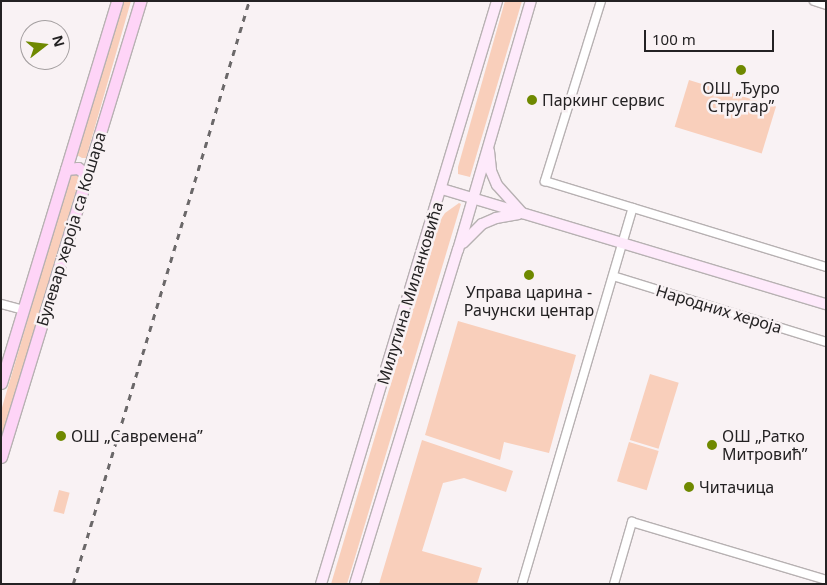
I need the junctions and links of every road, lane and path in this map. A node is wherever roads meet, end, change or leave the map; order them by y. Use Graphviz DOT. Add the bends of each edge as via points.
graph roads {
  1 [pos="117,1"];
  2 [pos="140,1"];
  3 [pos="497,1"];
  4 [pos="531,1"];
  5 [pos="600,1"];
  6 [pos="814,1"];
  7 [pos="826,5"];
  8 [pos="489,143"];
  9 [pos="70,155"];
  10 [pos="91,161"];
  11 [pos="66,169"];
  12 [pos="87,175"];
  13 [pos="442,189"];
  14 [pos="473,199"];
  15 [pos="633,208"];
  16 [pos="522,213"];
  17 [pos="623,243"];
  18 [pos="458,250"];
  19 [pos="826,267"];
  20 [pos="613,276"];
  21 [pos="1,304"];
  22 [pos="826,304"];
  23 [pos="23,310"];
  24 [pos="826,341"];
  25 [pos="1,382"];
  26 [pos="1,457"];
  27 [pos="826,580"];
  28 [pos="321,584"];
  29 [pos="355,584"];
  30 [pos="522,584"];
  31 [pos="614,584"];
  1 -- 9 [label="main road, Булевар хероја са Кошара"];
  2 -- 10 [label="main road, Булевар хероја са Кошара"];
  3 -- 13 [label="street, Милутина Миланковића"];
  4 -- 8 [label="street, Милутина Миланковића"];
  5 -- 15 [label="street" via="546,181"];
  6 -- 7 [label="street"];
  8 -- 14 [label="street, Милутина Миланковића"];
  8 -- 16 [label="street" via="491,171 497,185"];
  9 -- 10 [label="main road" via="80,161"];
  9 -- 11 [label="main road, Булевар хероја са Кошара"];
  10 -- 12 [label="main road, Булевар хероја са Кошара"];
  11 -- 12 [label="main road" via="78,168"];
  11 -- 23 [label="main road, Булевар хероја са Кошара"];
  12 -- 26 [label="main road, Булевар хероја са Кошара"];
  13 -- 14 [label="street"];
  13 -- 28 [label="street, Милутина Миланковића"];
  14 -- 16 [label="street"];
  14 -- 18 [label="street, Милутина Миланковића"];
  15 -- 17 [label="street"];
  15 -- 19 [label="street"];
  16 -- 17 [label="street"];
  16 -- 18 [label="street" via="482,224"];
  17 -- 20 [label="street"];
  17 -- 22 [label="street"];
  18 -- 29 [label="street, Милутина Миланковића"];
  20 -- 24 [label="street, Народних хероја"];
  20 -- 30 [label="street"];
  21 -- 23 [label="street"];
  23 -- 25 [label="main road, Булевар хероја са Кошара"];
  27 -- 31 [label="street" via="632,522"];
}
